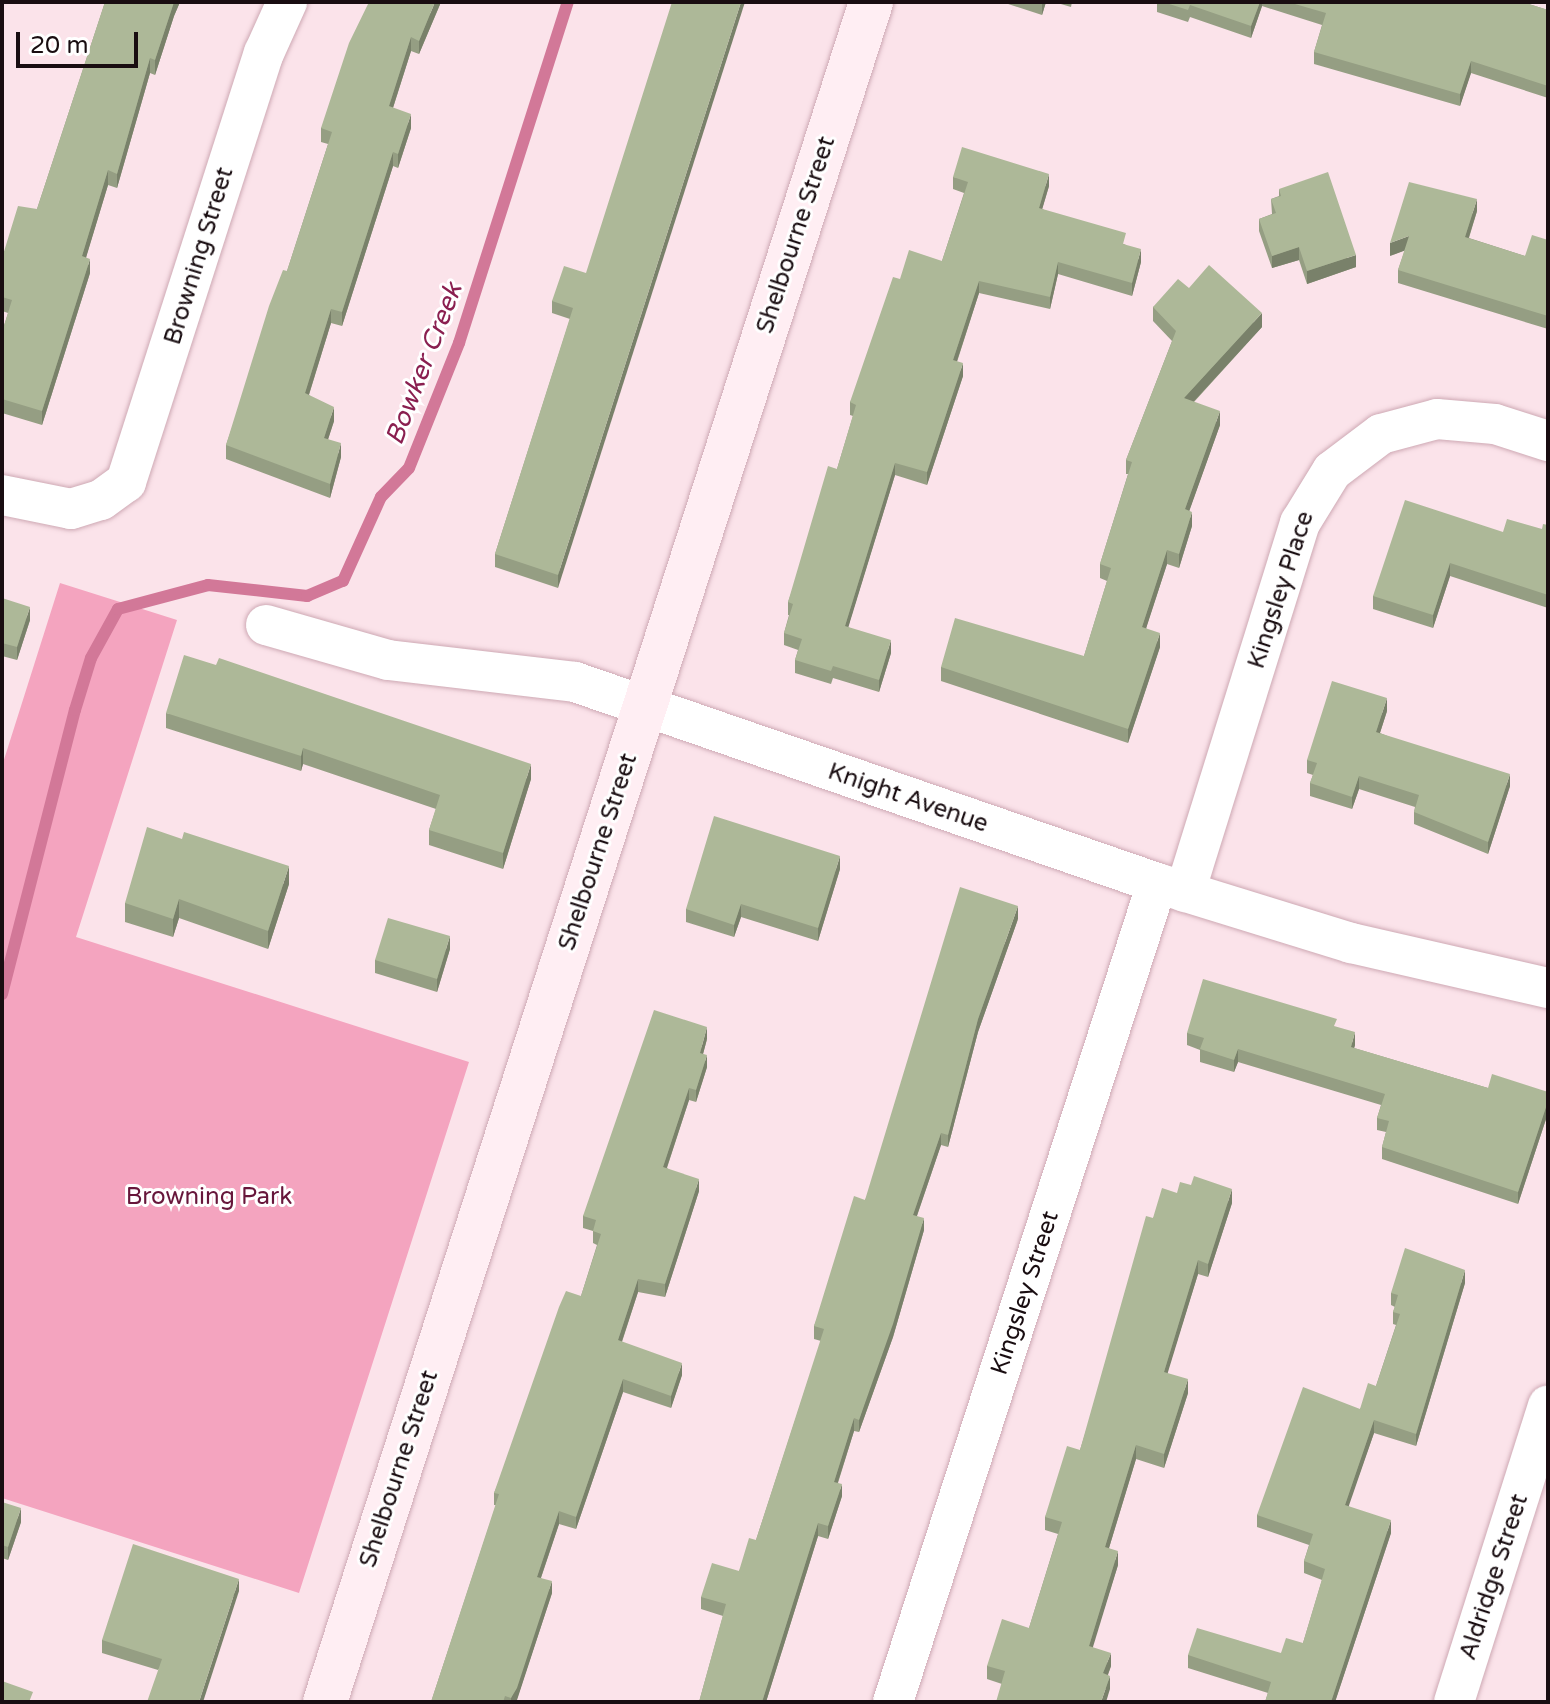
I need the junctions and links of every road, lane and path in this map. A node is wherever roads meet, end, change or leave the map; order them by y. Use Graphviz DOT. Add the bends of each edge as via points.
graph roads {
  1 [pos="287,2"];
  2 [pos="871,2"];
  3 [pos="1548,441"];
  4 [pos="2,495"];
  5 [pos="266,625"];
  6 [pos="644,708"];
  7 [pos="1171,888"];
  8 [pos="1548,988"];
  9 [pos="1548,1406"];
  10 [pos="325,1702"];
  11 [pos="893,1702"];
  12 [pos="1454,1702"];
  1 -- 4 [label="street, Browning Street" via="264,53 126,482 101,500 71,509"];
  2 -- 6 [label="main road, Shelbourne Street"];
  3 -- 7 [label="street, Kingsley Place" via="1495,424 1437,419 1381,434 1332,471 1300,523"];
  5 -- 6 [label="street, Knight Avenue" via="388,660 575,682"];
  6 -- 7 [label="street, Knight Avenue"];
  6 -- 10 [label="main road, Shelbourne Street"];
  7 -- 8 [label="street, Knight Avenue" via="1351,943"];
  7 -- 11 [label="street, Kingsley Street"];
  9 -- 12 [label="street, Aldridge Street"];
}
